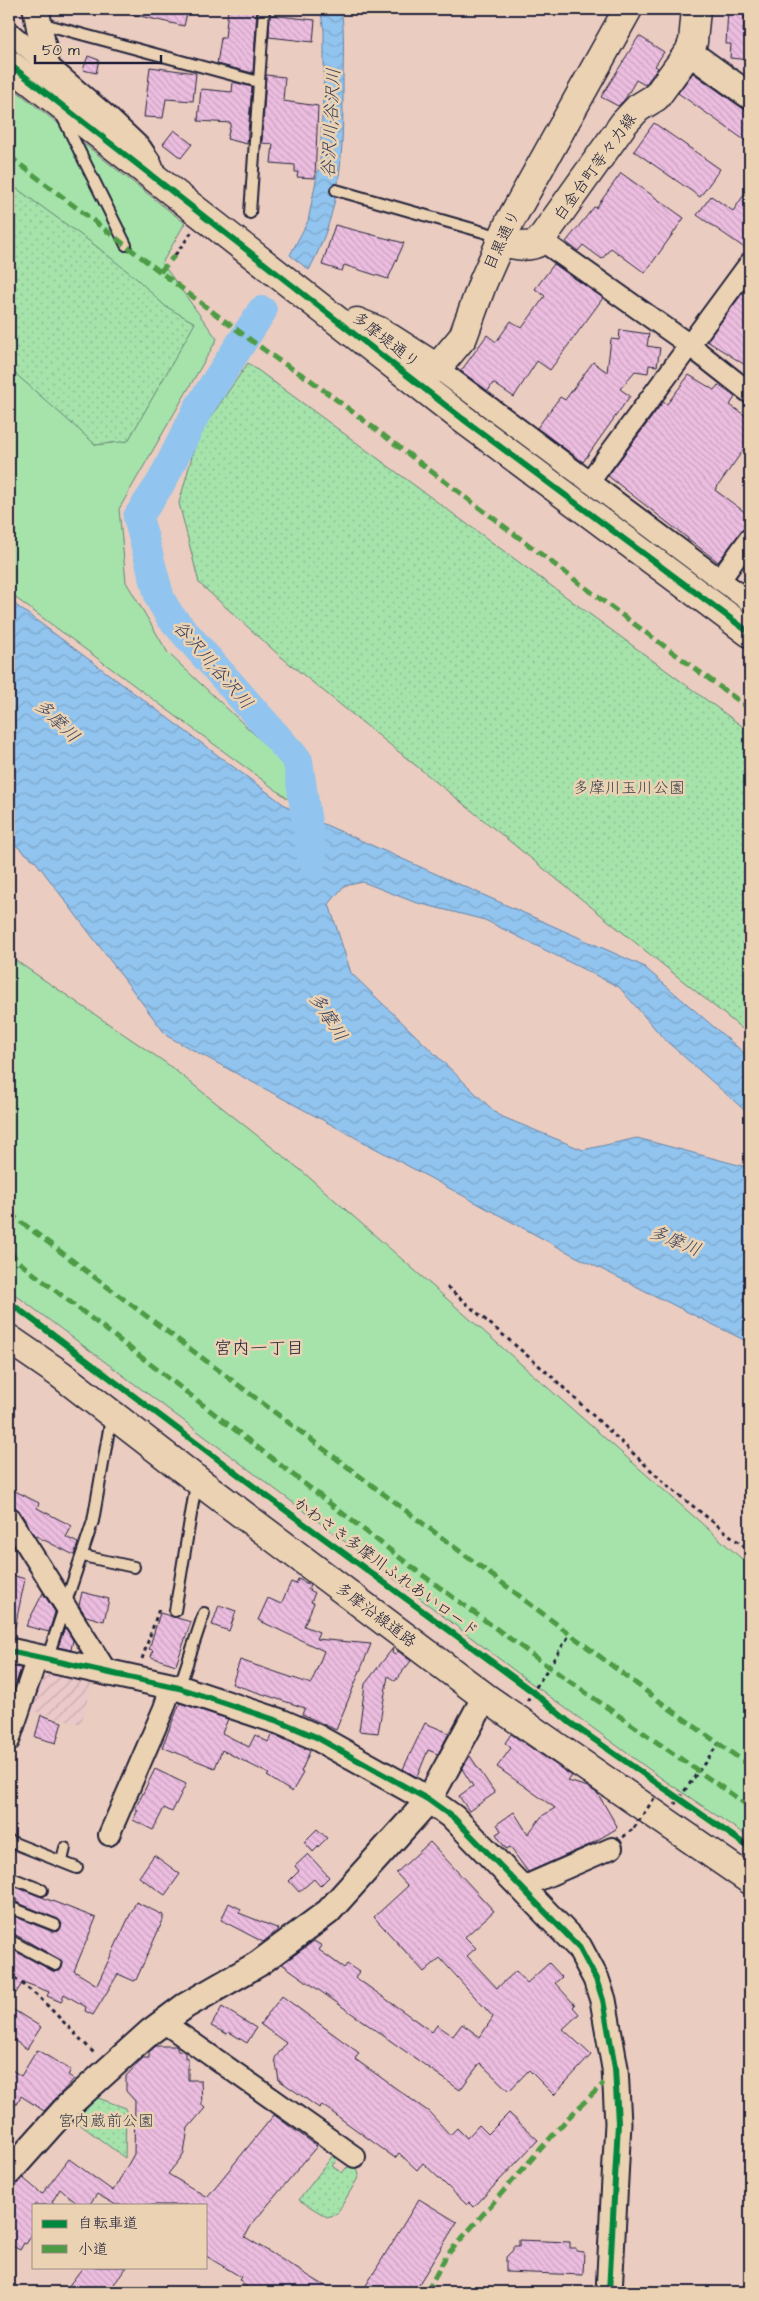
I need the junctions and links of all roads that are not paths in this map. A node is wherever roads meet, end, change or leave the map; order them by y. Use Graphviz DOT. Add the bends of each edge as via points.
graph roads {
  1 [pos="264,9"];
  2 [pos="628,9"];
  3 [pos="696,9"];
  4 [pos="37,16"];
  5 [pos="9,32"];
  6 [pos="689,52"];
  7 [pos="46,63"];
  8 [pos="9,64"];
  9 [pos="259,82"];
  10 [pos="750,96"];
  11 [pos="54,100"];
  12 [pos="156,178"];
  13 [pos="336,190"];
  14 [pos="250,213"];
  15 [pos="501,239"];
  16 [pos="541,240"];
  17 [pos="126,245"];
  18 [pos="750,263"];
  19 [pos="333,316"];
  20 [pos="689,346"];
  21 [pos="437,368"];
  22 [pos="747,384"];
  23 [pos="589,482"];
  24 [pos="750,538"];
  25 [pos="720,580"];
  26 [pos="750,602"];
  27 [pos="750,633"];
  28 [pos="9,1339"];
  29 [pos="112,1414"];
  30 [pos="197,1480"];
  31 [pos="9,1517"];
  32 [pos="82,1556"];
  33 [pos="134,1567"];
  34 [pos="64,1604"];
  35 [pos="176,1611"];
  36 [pos="204,1613"];
  37 [pos="9,1651"];
  38 [pos="42,1659"];
  39 [pos="107,1672"];
  40 [pos="175,1688"];
  41 [pos="485,1697"];
  42 [pos="9,1741"];
  43 [pos="429,1800"];
  44 [pos="108,1835"];
  45 [pos="9,1841"];
  46 [pos="66,1848"];
  47 [pos="612,1848"];
  48 [pos="62,1861"];
  49 [pos="77,1868"];
  50 [pos="9,1877"];
  51 [pos="750,1880"];
  52 [pos="523,1887"];
  53 [pos="42,1890"];
  54 [pos="9,1907"];
  55 [pos="55,1925"];
  56 [pos="9,1940"];
  57 [pos="56,1965"];
  58 [pos="163,2022"];
  59 [pos="355,2157"];
  60 [pos="9,2172"];
  61 [pos="609,2292"];
  1 -- 9 [label="lane"];
  2 -- 15 [label="main road, 目黒通り"];
  3 -- 6 [label="main road, 白金台町等々力線" via="694,42"];
  4 -- 7 [label="street"];
  4 -- 9 [label="lane"];
  5 -- 7 [label="street"];
  6 -- 10 [label="street"];
  6 -- 16 [label="main road, 白金台町等々力線" via="656,97 638,108 624,123"];
  7 -- 12 [label="street" via="141,148"];
  8 -- 11 [label="main road, 多摩堤通り"];
  9 -- 14 [label="lane"];
  11 -- 12 [label="main road, 多摩堤通り"];
  11 -- 17 [label="lane"];
  12 -- 19 [label="main road, 多摩堤通り"];
  13 -- 15 [label="lane"];
  15 -- 16 [label="main road" via="516,246 534,245"];
  15 -- 21 [label="main road, 目黒通り" via="463,337"];
  16 -- 20 [label="street"];
  18 -- 20 [label="street"];
  19 -- 21 [label="main road" via="368,326"];
  19 -- 27 [label="main road, 多摩堤通り" via="557,490"];
  20 -- 22 [label="street"];
  20 -- 23 [label="street"];
  21 -- 23 [label="street"];
  23 -- 25 [label="street"];
  24 -- 25 [label="street"];
  25 -- 26 [label="street"];
  28 -- 29 [label="main road, 多摩沿線道路"];
  29 -- 30 [label="main road, 多摩沿線道路"];
  29 -- 32 [label="lane" via="93,1521"];
  30 -- 35 [label="lane"];
  30 -- 41 [label="main road, 多摩沿線道路"];
  31 -- 34 [label="street"];
  32 -- 33 [label="lane"];
  32 -- 34 [label="lane"];
  34 -- 38 [label="lane"];
  34 -- 39 [label="street"];
  36 -- 40 [label="lane"];
  37 -- 38 [label="street"];
  38 -- 39 [label="street"];
  38 -- 42 [label="street"];
  39 -- 40 [label="street"];
  40 -- 43 [label="street" via="303,1731"];
  40 -- 44 [label="street"];
  41 -- 43 [label="street"];
  41 -- 51 [label="main road, 多摩沿線道路" via="523,1714"];
  43 -- 52 [label="street" via="454,1818"];
  43 -- 58 [label="street" via="328,1912 258,1964"];
  45 -- 48 [label="lane"];
  46 -- 48 [label="lane"];
  47 -- 52 [label="street"];
  48 -- 49 [label="lane"];
  50 -- 53 [label="lane"];
  52 -- 61 [label="street" via="579,1947 603,2000 615,2068 618,2113"];
  54 -- 55 [label="lane"];
  56 -- 57 [label="lane"];
  58 -- 59 [label="street"];
  58 -- 60 [label="street" via="68,2106"];
}
